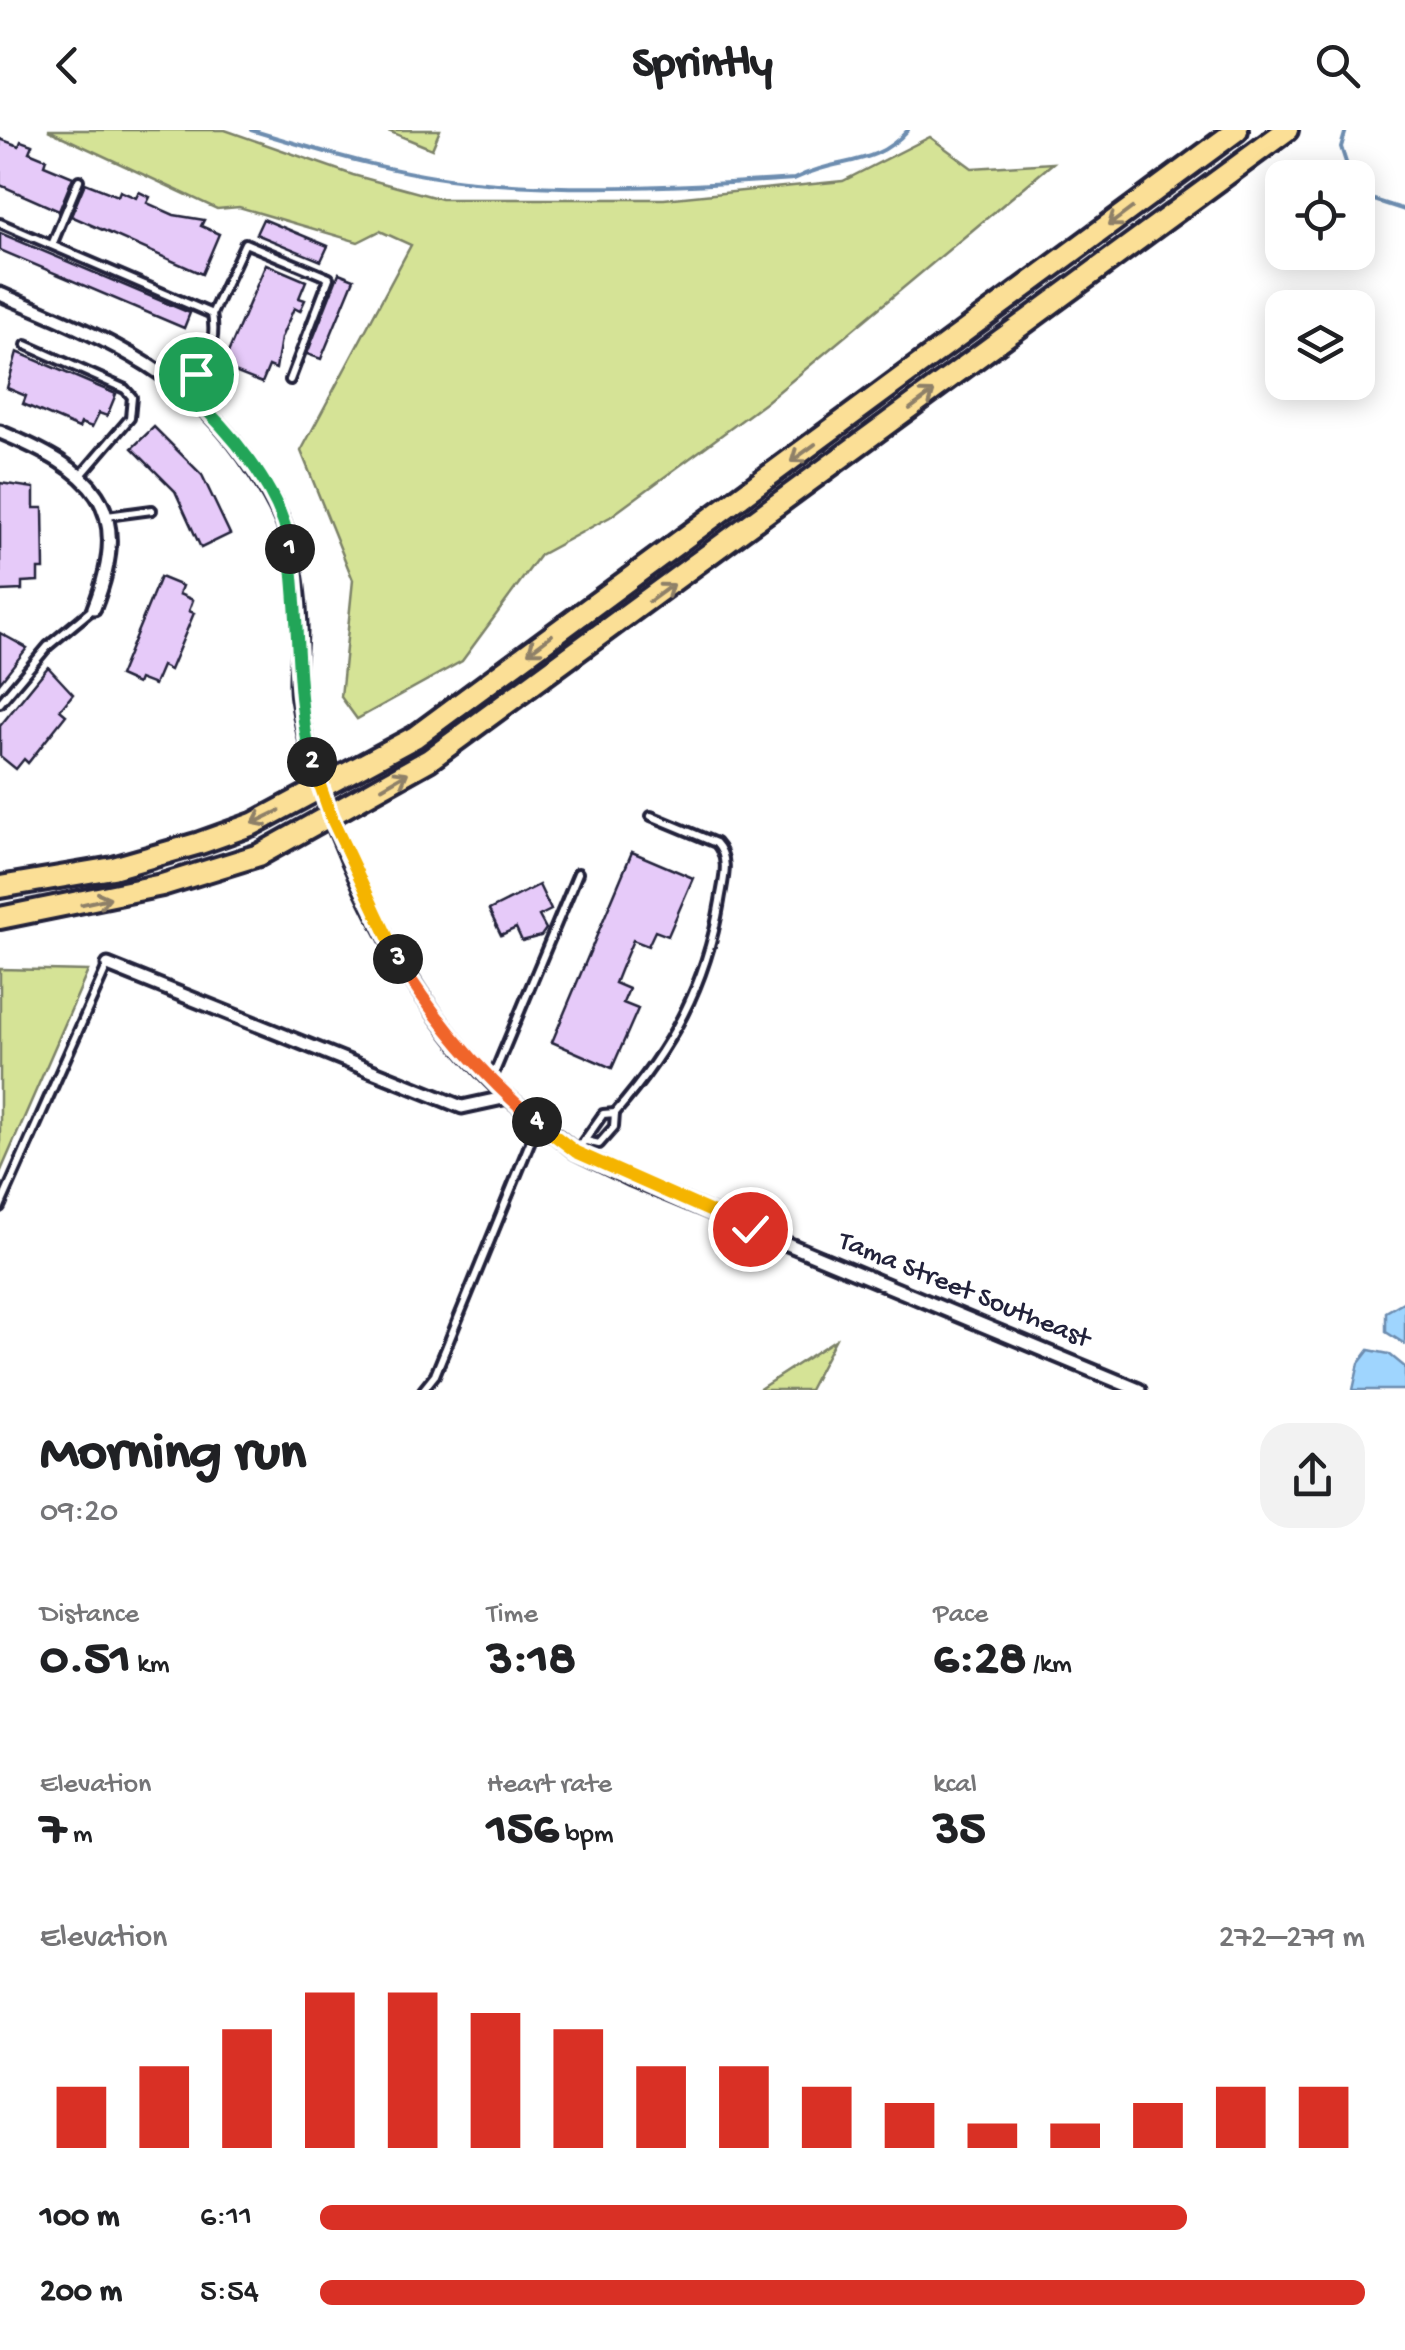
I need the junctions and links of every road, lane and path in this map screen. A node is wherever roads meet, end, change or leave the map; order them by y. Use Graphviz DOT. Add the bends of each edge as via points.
graph roads {
  1 [pos="1237,130"];
  2 [pos="1288,130"];
  3 [pos="79,180"];
  4 [pos="0,223"];
  5 [pos="52,246"];
  6 [pos="0,294"];
  7 [pos="212,314"];
  8 [pos="26,346"];
  9 [pos="290,380"];
  10 [pos="184,388"];
  11 [pos="0,432"];
  12 [pos="82,474"];
  13 [pos="152,510"];
  14 [pos="107,516"];
  15 [pos="94,608"];
  16 [pos="0,702"];
  17 [pos="320,790"];
  18 [pos="651,816"];
  19 [pos="331,817"];
  20 [pos="578,873"];
  21 [pos="0,888"];
  22 [pos="0,918"];
  23 [pos="108,965"];
  24 [pos="491,1082"];
  25 [pos="508,1097"];
  26 [pos="615,1113"];
  27 [pos="538,1123"];
  28 [pos="586,1141"];
  29 [pos="576,1152"];
  30 [pos="0,1207"];
  31 [pos="1124,1387"];
  32 [pos="423,1390"];
  33 [pos="1139,1390"];
  1 -- 17 [label="highway, one-way" via="415,737"];
  19 -- 2 [label="highway, one-way" via="428,760 604,635"];
  3 -- 5 [label="lane"];
  4 -- 5 [label="lane"];
  5 -- 7 [label="lane"];
  6 -- 10 [label="street, Tama Street Southeast" via="94,333"];
  7 -- 9 [label="lane" via="244,243 329,278"];
  7 -- 10 [label="lane" via="212,354"];
  8 -- 12 [label="lane" via="132,397 130,418"];
  10 -- 17 [label="street, Tama Street Southeast" via="229,430 289,537 300,622 298,696"];
  11 -- 12 [label="street"];
  12 -- 14 [label="street"];
  13 -- 14 [label="lane"];
  14 -- 15 [label="street" via="112,546"];
  15 -- 16 [label="lane" via="48,646"];
  17 -- 19 [label="street, Tama Street Southeast"];
  17 -- 21 [label="highway, one-way" via="253,824 162,856"];
  18 -- 26 [label="lane" via="716,843 726,867 712,951 698,989 674,1038"];
  22 -- 19 [label="highway, one-way" via="204,874 259,855"];
  19 -- 24 [label="street, Tama Street Southeast" via="403,967"];
  20 -- 24 [label="lane"];
  23 -- 25 [label="street" via="462,1107"];
  23 -- 30 [label="lane"];
  24 -- 25 [label="street, Tama Street Southeast"];
  25 -- 27 [label="street, Tama Street Southeast"];
  26 -- 28 [label="lane" via="603,1114"];
  26 -- 28 [label="lane" via="614,1127 599,1144"];
  27 -- 29 [label="street, Tama Street Southeast"];
  27 -- 32 [label="lane" via="435,1375"];
  28 -- 29 [label="lane"];
  29 -- 31 [label="street, Tama Street Southeast"];
  31 -- 33 [label="street, Tama Street Southeast"];
}
